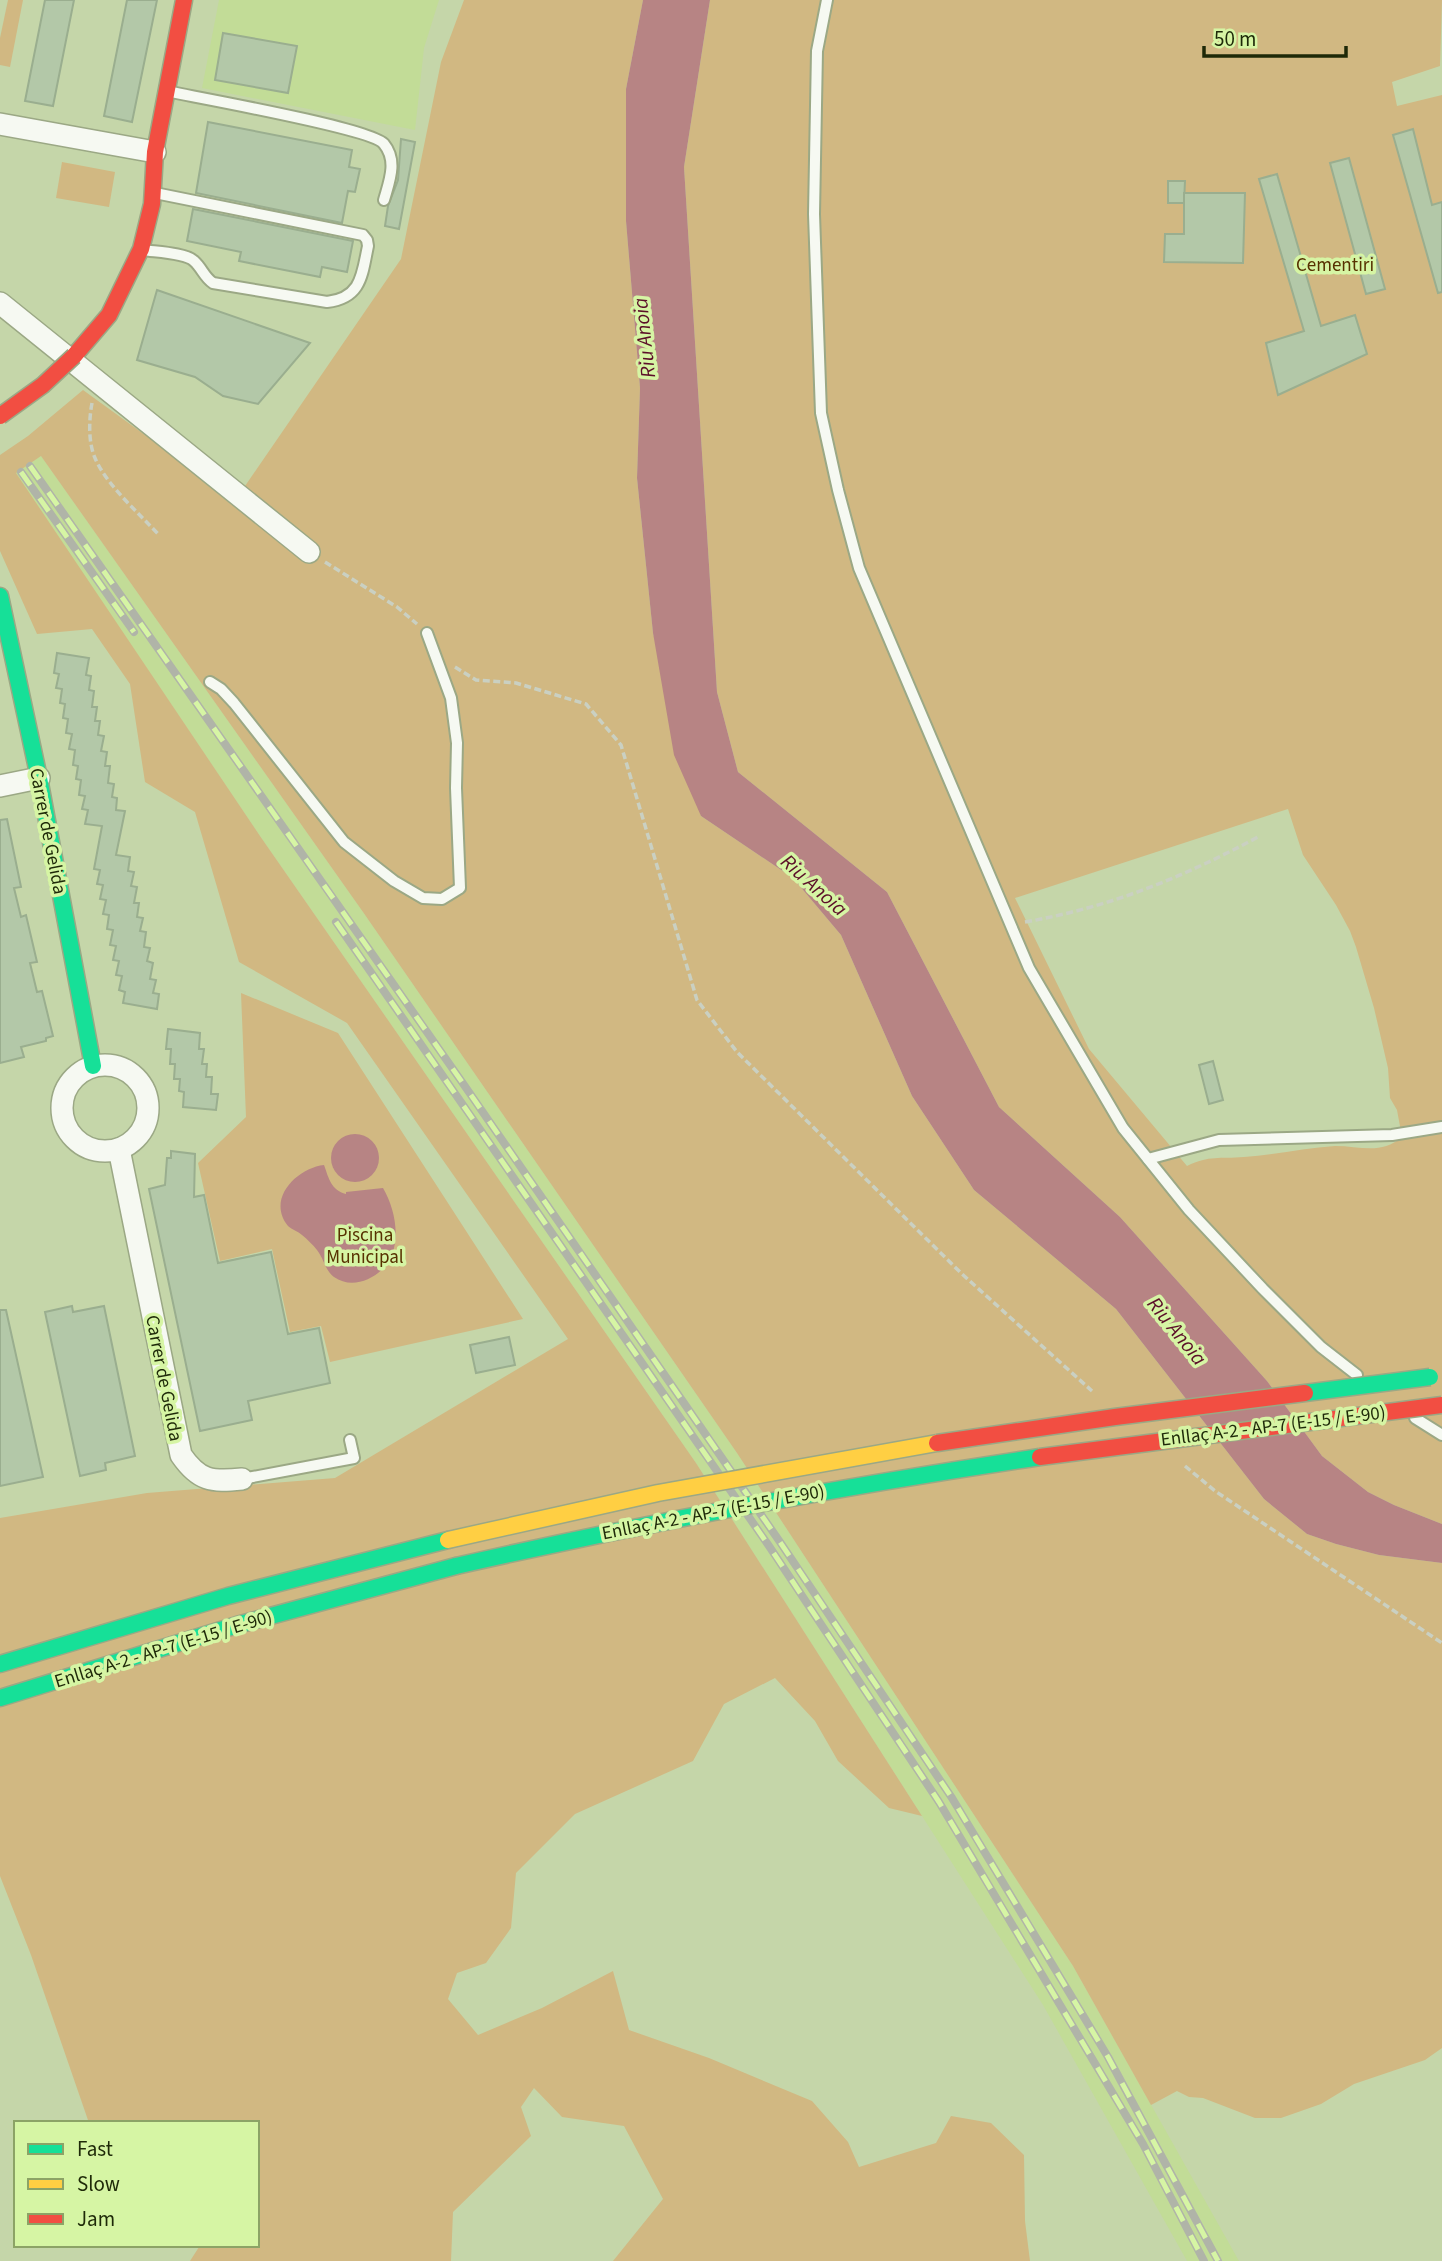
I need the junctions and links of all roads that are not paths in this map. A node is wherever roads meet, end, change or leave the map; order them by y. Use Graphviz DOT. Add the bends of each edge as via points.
graph roads {
  1 [pos="184,0"];
  2 [pos="827,0"];
  3 [pos="166,91"];
  4 [pos="0,124"];
  5 [pos="155,152"];
  6 [pos="153,192"];
  7 [pos="384,200"];
  8 [pos="141,249"];
  9 [pos="0,303"];
  10 [pos="0,416"];
  11 [pos="309,552"];
  12 [pos="0,596"];
  13 [pos="427,633"];
  14 [pos="210,682"];
  15 [pos="39,778"];
  16 [pos="0,786"];
  17 [pos="93,1066"];
  18 [pos="1442,1127"];
  19 [pos="119,1149"];
  20 [pos="1148,1159"];
  21 [pos="1442,1376"];
  22 [pos="1382,1394"];
  23 [pos="1392,1401"];
  24 [pos="1442,1405"];
  25 [pos="1442,1435"];
  26 [pos="350,1440"];
  27 [pos="242,1479"];
  28 [pos="0,1664"];
  29 [pos="0,1698"];
  1 -- 3 [label="main road"];
  2 -- 20 [label="lane" via="817,51 815,200 821,413 859,568 1029,968 1123,1128"];
  3 -- 5 [label="main road"];
  3 -- 7 [label="lane" via="352,130 383,141 392,167"];
  4 -- 5 [label="street"];
  5 -- 6 [label="main road"];
  6 -- 8 [label="main road"];
  6 -- 8 [label="lane" via="363,234 368,240 365,259 359,284 348,296 327,302 213,283 191,257"];
  8 -- 10 [label="main road, bridge" via="109,315 74,356"];
  9 -- 11 [label="street"];
  12 -- 15 [label="main road, Carrer de Gelida"];
  13 -- 14 [label="lane" via="451,698 457,743 460,888 442,899 422,898 344,842 234,703"];
  15 -- 16 [label="street"];
  15 -- 17 [label="main road, Carrer de Gelida"];
  17 -- 19 [label="street" via="122,1068 144,1088 148,1117 142,1131"];
  17 -- 19 [label="street" via="70,1082 61,1108 63,1121 79,1144 106,1152"];
  18 -- 20 [label="lane" via="1392,1135 1219,1140"];
  19 -- 27 [label="street, Carrer de Gelida" via="181,1455 202,1478"];
  20 -- 22 [label="lane" via="1263,1290 1321,1347"];
  21 -- 28 [label="main road, Enllaç A-2 - AP-7 (E-15 / E-90), bridge" via="1133,1414 679,1488 448,1539 228,1596"];
  23 -- 25 [label="lane"];
  24 -- 29 [label="main road, Enllaç A-2 - AP-7 (E-15 / E-90), bridge" via="909,1475 628,1527 456,1566 237,1625"];
  26 -- 27 [label="lane" via="354,1458"];
}
